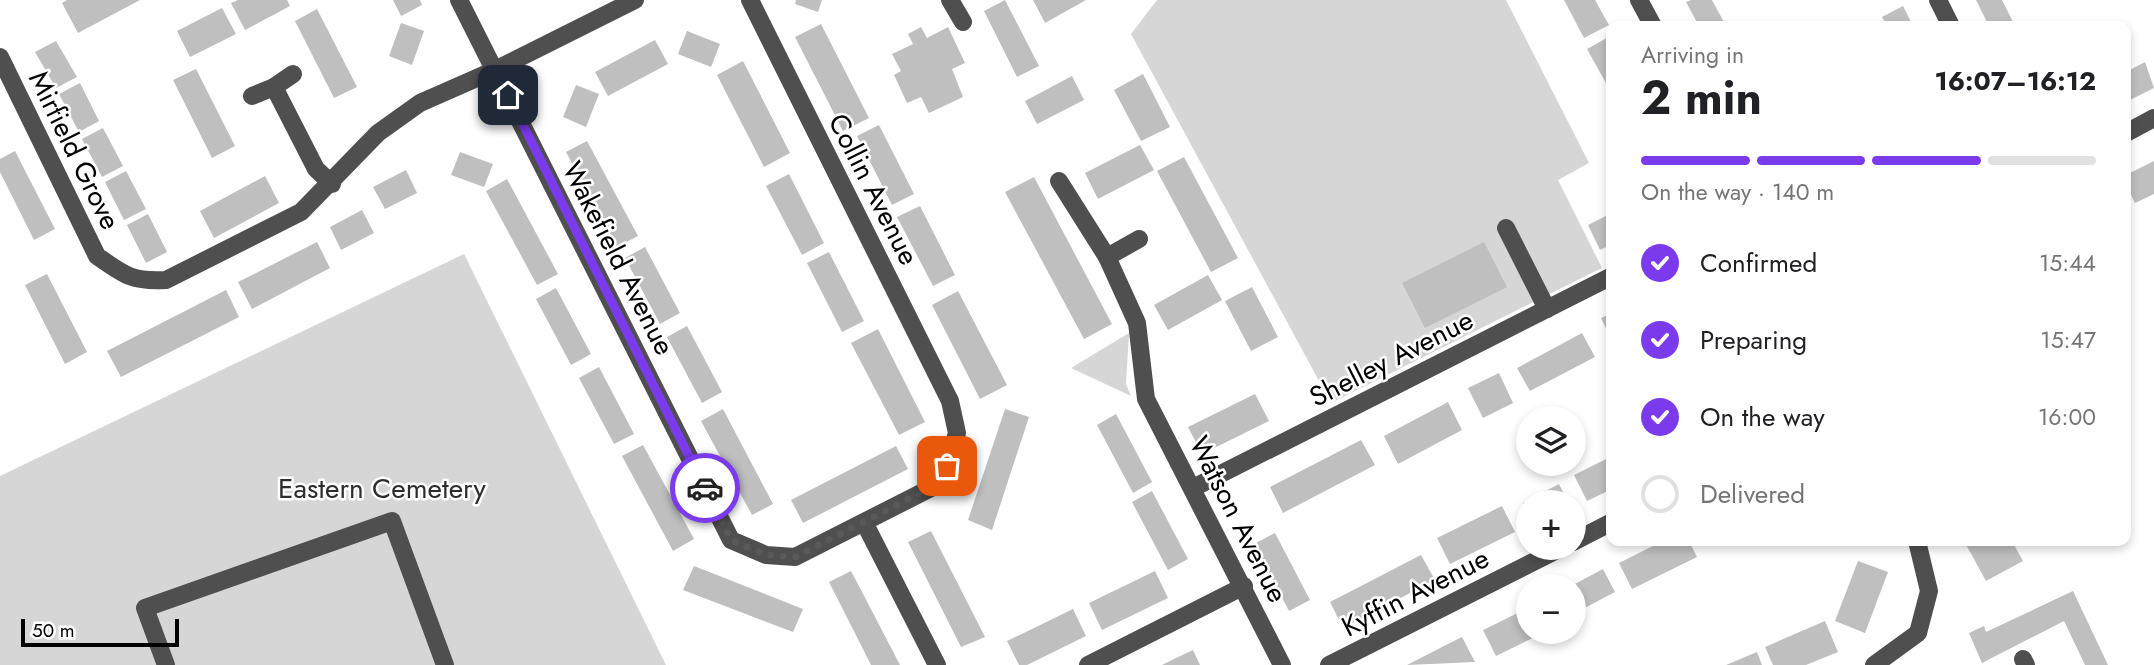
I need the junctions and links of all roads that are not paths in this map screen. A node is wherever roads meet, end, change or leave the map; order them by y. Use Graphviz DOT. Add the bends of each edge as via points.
graph roads {
  1 [pos="458,0"];
  2 [pos="635,0"];
  3 [pos="750,0"];
  4 [pos="950,0"];
  5 [pos="1639,0"];
  6 [pos="1938,0"];
  7 [pos="1650,21"];
  8 [pos="1948,21"];
  9 [pos="963,22"];
  10 [pos="0,57"];
  11 [pos="495,70"];
  12 [pos="293,74"];
  13 [pos="274,87"];
  14 [pos="252,96"];
  15 [pos="2154,118"];
  16 [pos="2131,130"];
  17 [pos="1059,181"];
  18 [pos="332,184"];
  19 [pos="1506,229"];
  20 [pos="1139,239"];
  21 [pos="1107,257"];
  22 [pos="1606,279"];
  23 [pos="1547,309"];
  24 [pos="1193,488"];
  25 [pos="865,523"];
  26 [pos="1606,525"];
  27 [pos="1586,535"];
  28 [pos="731,540"];
  29 [pos="1918,546"];
  30 [pos="1538,560"];
  31 [pos="1244,586"];
  32 [pos="166,665"];
  33 [pos="446,665"];
  34 [pos="937,665"];
  35 [pos="1088,665"];
  36 [pos="1282,665"];
  37 [pos="1329,665"];
  38 [pos="1874,665"];
  1 -- 11 [label="street, Wakefield Avenue"];
  2 -- 11 [label="street, Mirfield Grove"];
  3 -- 25 [label="street, Collin Avenue" via="950,401 957,433 947,466 930,488"];
  4 -- 9 [label="street"];
  5 -- 7 [label="street"];
  6 -- 8 [label="street"];
  10 -- 18 [label="street, Mirfield Grove" via="97,256 125,276 141,282 166,280 302,212"];
  11 -- 18 [label="street, Mirfield Grove" via="420,103 378,133"];
  11 -- 28 [label="street, Wakefield Avenue"];
  12 -- 13 [label="street"];
  13 -- 14 [label="street"];
  13 -- 18 [label="street" via="316,169"];
  15 -- 16 [label="street"];
  17 -- 21 [label="street"];
  19 -- 23 [label="street"];
  20 -- 21 [label="street"];
  21 -- 24 [label="street, Watson Avenue" via="1137,323 1146,399"];
  22 -- 23 [label="street, Shelley Avenue"];
  23 -- 24 [label="street, Shelley Avenue"];
  24 -- 31 [label="street, Watson Avenue"];
  25 -- 28 [label="street, Collin Avenue" via="795,557 766,555"];
  25 -- 34 [label="street"];
  26 -- 27 [label="street"];
  29 -- 38 [label="street" via="1929,591 1918,633"];
  30 -- 37 [label="street, Kyffin Avenue"];
  31 -- 35 [label="street"];
  31 -- 36 [label="street, Watson Avenue"];
  32 -- 33 [label="street" via="145,608 392,521"];
}
